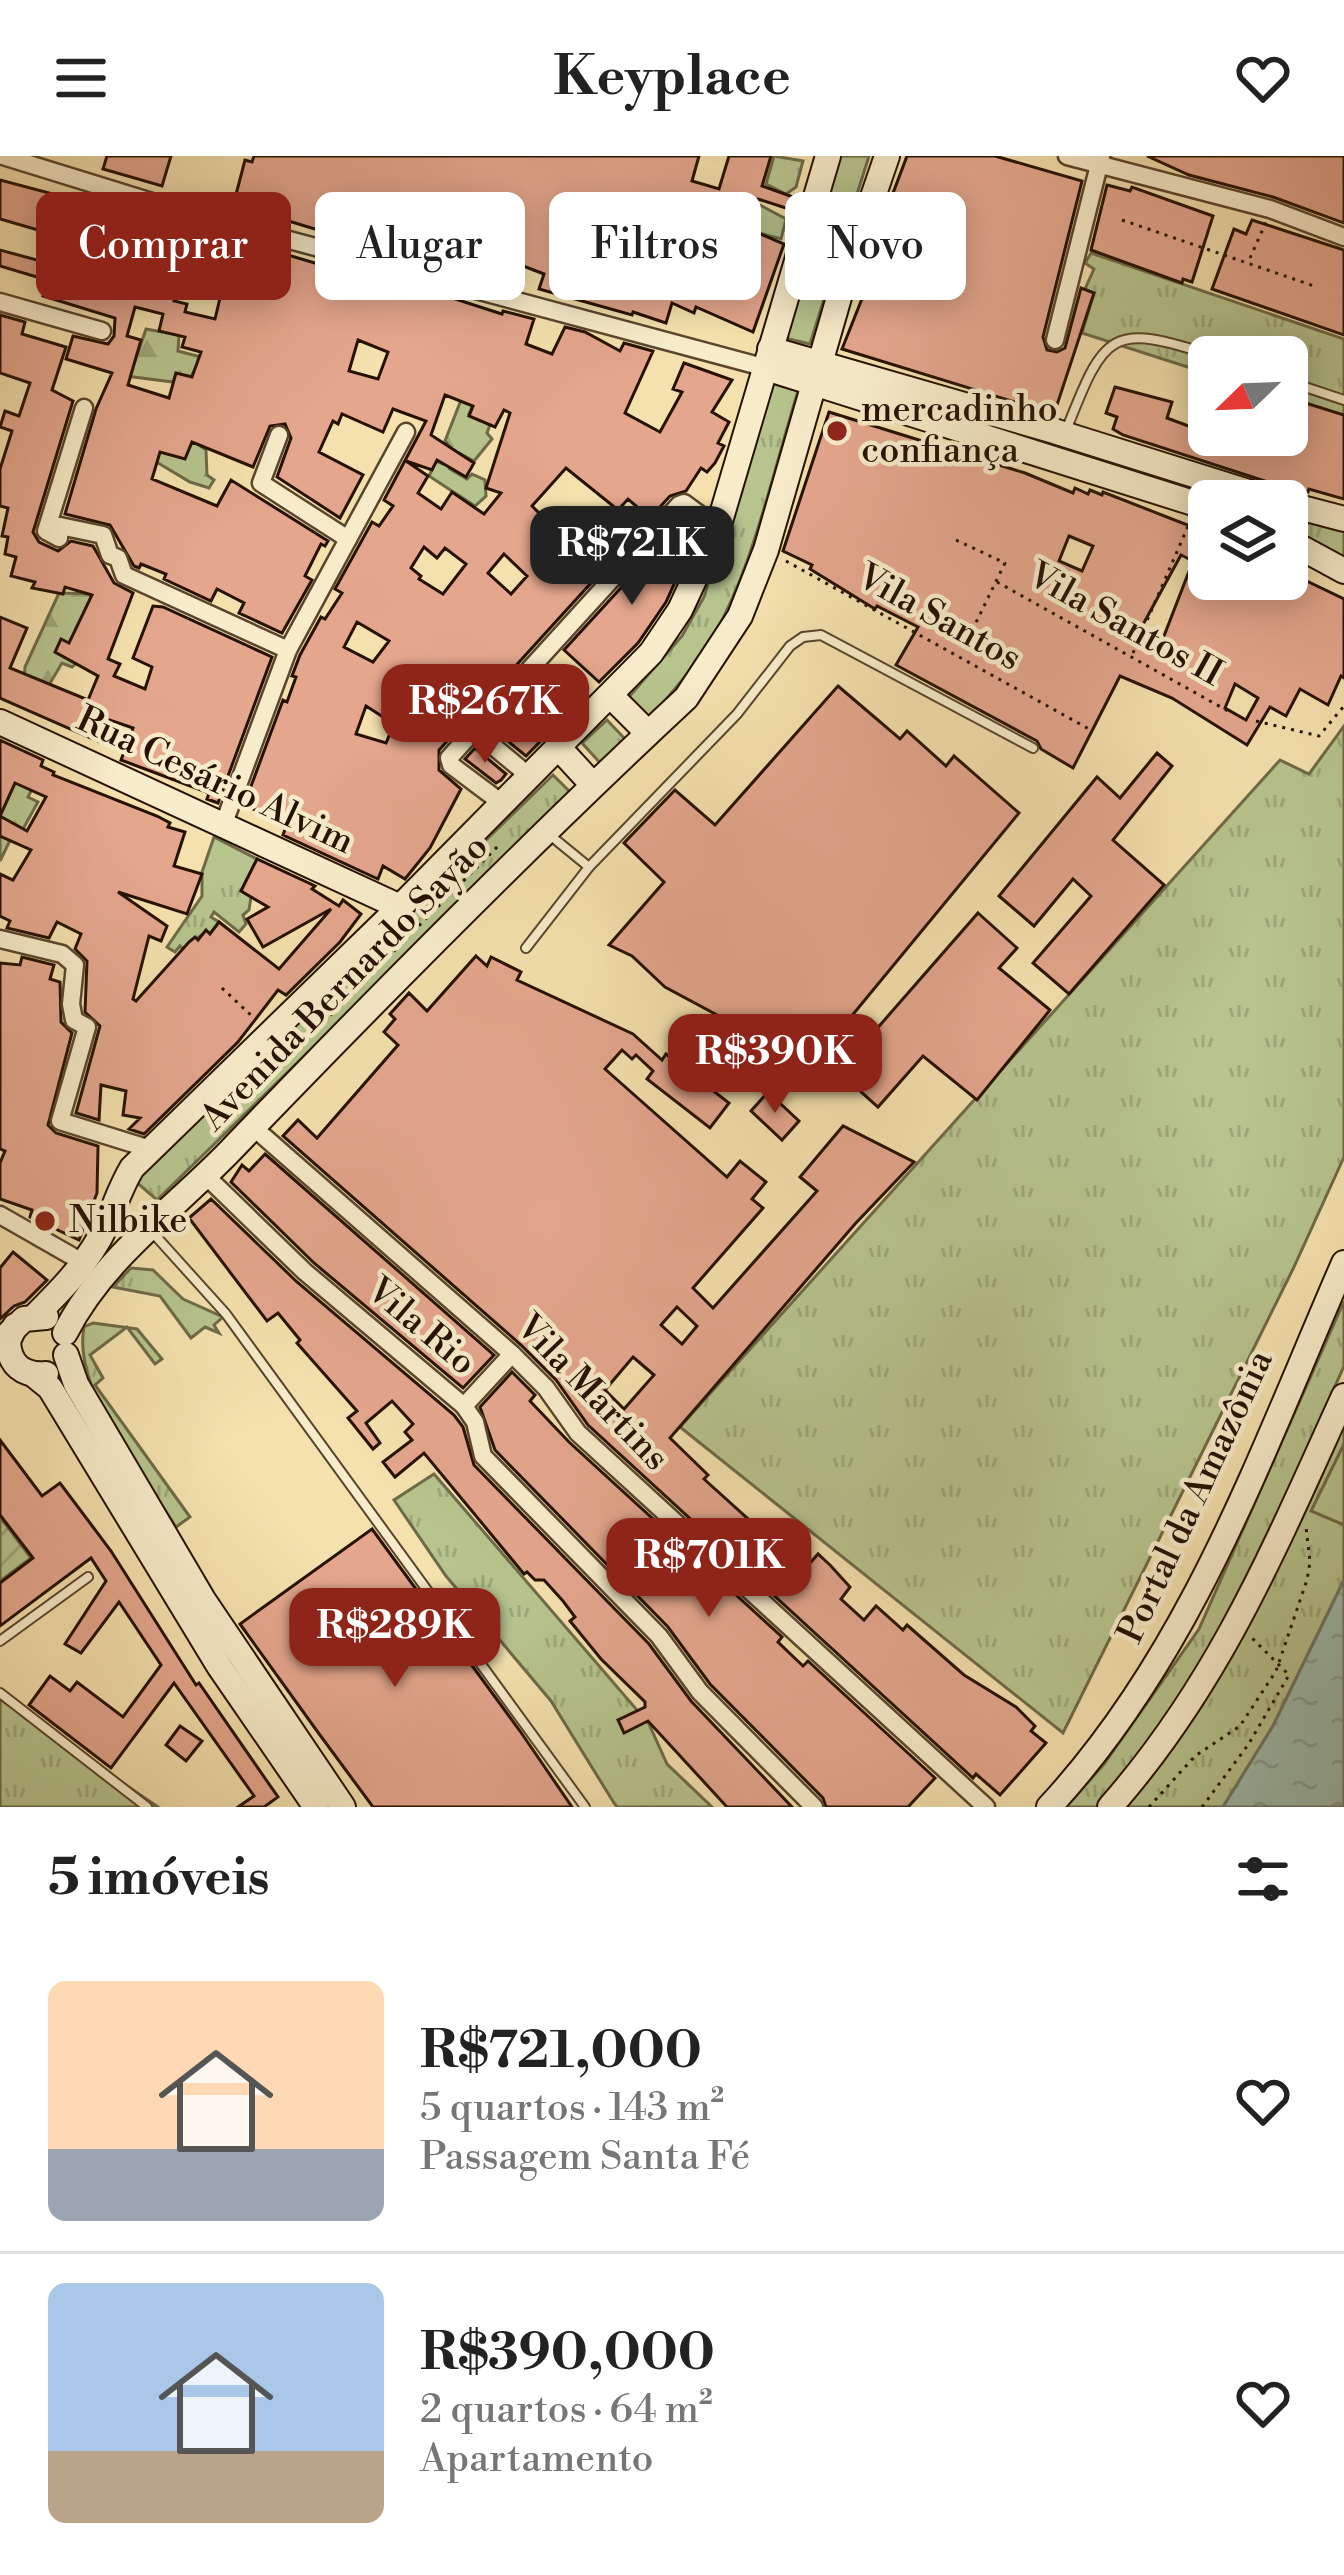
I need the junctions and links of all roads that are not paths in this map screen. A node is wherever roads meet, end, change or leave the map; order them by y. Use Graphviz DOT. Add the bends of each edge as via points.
graph roads {
  1 [pos="3,156"];
  2 [pos="829,156"];
  3 [pos="886,156"];
  4 [pos="1067,156"];
  5 [pos="1100,161"];
  6 [pos="1344,237"];
  7 [pos="0,302"];
  8 [pos="102,331"];
  9 [pos="1055,340"];
  10 [pos="1188,348"];
  11 [pos="766,358"];
  12 [pos="816,373"];
  13 [pos="1308,388"];
  14 [pos="1344,400"];
  15 [pos="85,408"];
  16 [pos="406,432"];
  17 [pos="1059,432"];
  18 [pos="278,435"];
  19 [pos="1046,456"];
  20 [pos="1210,480"];
  21 [pos="1188,500"];
  22 [pos="1308,509"];
  23 [pos="1344,519"];
  24 [pos="718,528"];
  25 [pos="348,539"];
  26 [pos="1308,552"];
  27 [pos="1344,571"];
  28 [pos="288,650"];
  29 [pos="611,696"];
  30 [pos="0,722"];
  31 [pos="648,733"];
  32 [pos="480,735"];
  33 [pos="560,748"];
  34 [pos="1033,748"];
  35 [pos="530,776"];
  36 [pos="593,785"];
  37 [pos="503,804"];
  38 [pos="224,823"];
  39 [pos="545,831"];
  40 [pos="589,867"];
  41 [pos="400,907"];
  42 [pos="0,939"];
  43 [pos="526,948"];
  44 [pos="254,1127"];
  45 [pos="150,1149"];
  46 [pos="206,1176"];
  47 [pos="0,1215"];
  48 [pos="149,1229"];
  49 [pos="84,1263"];
  50 [pos="1344,1263"];
  51 [pos="16,1328"];
  52 [pos="66,1344"];
  53 [pos="512,1354"];
  54 [pos="18,1373"];
  55 [pos="1344,1396"];
  56 [pos="464,1406"];
  57 [pos="88,1577"];
  58 [pos="0,1641"];
  59 [pos="0,1693"];
  60 [pos="147,1807"];
  61 [pos="316,1807"];
  62 [pos="343,1807"];
  63 [pos="584,1807"];
  64 [pos="814,1807"];
  65 [pos="986,1807"];
  66 [pos="1049,1807"];
  67 [pos="1110,1807"];
  1 -- 11 [label="street" via="181,211"];
  2 -- 11 [label="street, Avenida Bernardo Sayão"];
  3 -- 12 [label="street, Avenida Bernardo Sayão"];
  4 -- 5 [label="street"];
  5 -- 6 [label="street"];
  5 -- 9 [label="street"];
  7 -- 8 [label="street"];
  10 -- 17 [label="lane" via="1132,336 1109,345"];
  11 -- 12 [label="street"];
  11 -- 24 [label="street, Avenida Bernardo Sayão"];
  12 -- 17 [label="street"];
  12 -- 19 [label="street"];
  12 -- 31 [label="street, Avenida Bernardo Sayão" via="740,616 686,698"];
  13 -- 14 [label="lane"];
  15 -- 28 [label="street" via="46,531 59,538 61,526 103,535 124,575"];
  16 -- 25 [label="street"];
  17 -- 19 [label="street"];
  17 -- 20 [label="street"];
  18 -- 25 [label="street" via="263,485"];
  19 -- 21 [label="street"];
  22 -- 23 [label="street"];
  24 -- 29 [label="street, Avenida Bernardo Sayão" via="680,610"];
  24 -- 37 [label="street" via="679,505 449,758"];
  25 -- 28 [label="street"];
  26 -- 27 [label="street"];
  28 -- 38 [label="street"];
  29 -- 31 [label="street"];
  29 -- 33 [label="street, Avenida Bernardo Sayão"];
  30 -- 38 [label="street, Rua Cesário Alvim"];
  31 -- 36 [label="street, Avenida Bernardo Sayão"];
  32 -- 35 [label="street"];
  33 -- 35 [label="street, Avenida Bernardo Sayão"];
  33 -- 36 [label="street"];
  34 -- 40 [label="lane" via="821,634 802,637"];
  35 -- 37 [label="street, Avenida Bernardo Sayão"];
  36 -- 39 [label="street, Avenida Bernardo Sayão"];
  37 -- 41 [label="street, Avenida Bernardo Sayão"];
  38 -- 41 [label="street, Rua Cesário Alvim"];
  39 -- 40 [label="lane"];
  39 -- 44 [label="street, Avenida Bernardo Sayão"];
  40 -- 43 [label="lane"];
  41 -- 45 [label="street, Avenida Bernardo Sayão"];
  42 -- 45 [label="street" via="62,954 74,965 71,1008 87,1027 60,1121"];
  44 -- 46 [label="street, Avenida Bernardo Sayão"];
  44 -- 53 [label="street, Vila Martins"];
  45 -- 49 [label="street, Avenida Bernardo Sayão" via="116,1195"];
  46 -- 48 [label="street, Avenida Bernardo Sayão"];
  46 -- 56 [label="street, Vila Rio"];
  47 -- 49 [label="street"];
  48 -- 52 [label="street, Avenida Bernardo Sayão" via="81,1302"];
  48 -- 63 [label="lane" via="226,1314"];
  49 -- 51 [label="street, Avenida Bernardo Sayão"];
  50 -- 66 [label="street, Portal da Amazônia" via="1203,1584 1111,1736"];
  51 -- 52 [label="street" via="56,1322"];
  51 -- 54 [label="street" via="8,1350"];
  52 -- 54 [label="street" via="53,1371"];
  52 -- 62 [label="street" via="87,1403 204,1601"];
  53 -- 56 [label="street"];
  53 -- 65 [label="street, Vila Martins" via="578,1433"];
  54 -- 61 [label="street" via="50,1388 219,1666"];
  55 -- 67 [label="street" via="1229,1642 1180,1721"];
  56 -- 64 [label="street, Vila Rio" via="483,1456"];
  57 -- 58 [label="lane"];
  59 -- 60 [label="lane"];
}
